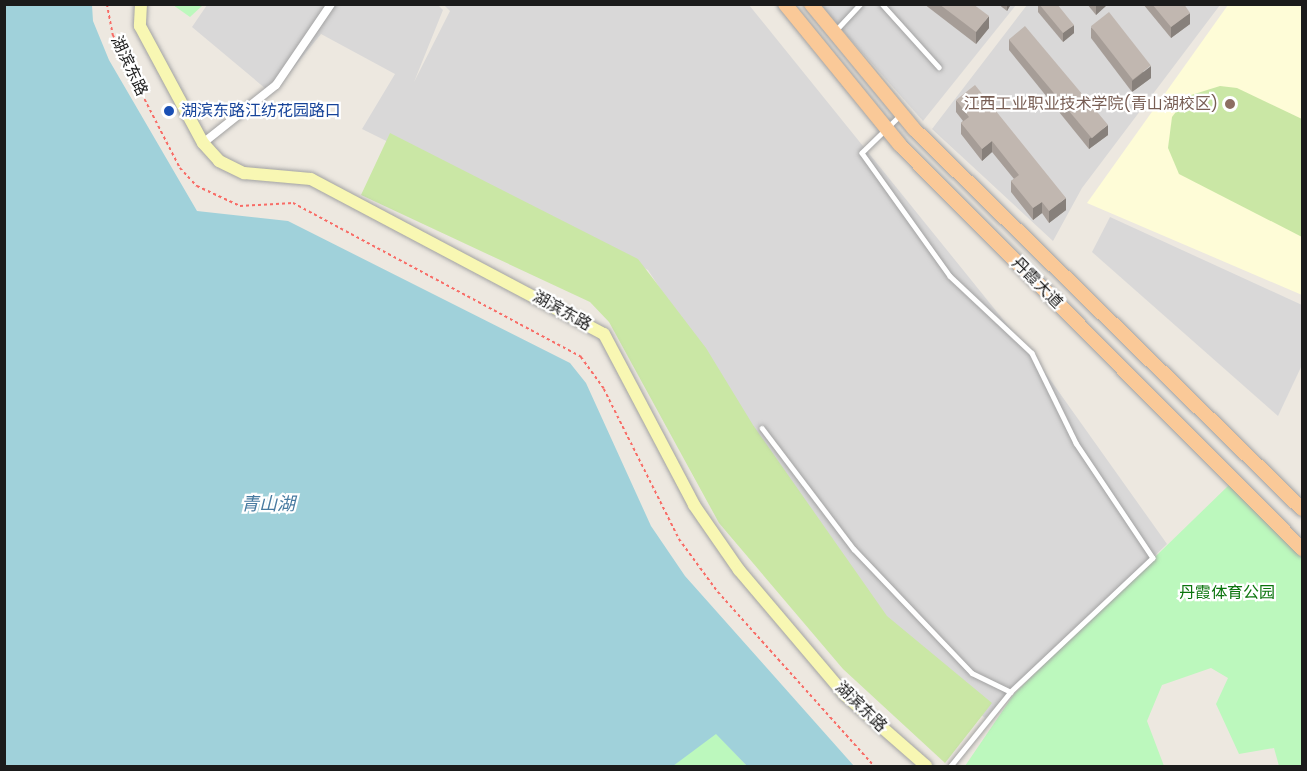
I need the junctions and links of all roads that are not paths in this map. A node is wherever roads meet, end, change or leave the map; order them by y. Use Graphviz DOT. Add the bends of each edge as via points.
graph roads {
  1 [pos="141,4"];
  2 [pos="331,4"];
  3 [pos="785,4"];
  4 [pos="811,4"];
  5 [pos="860,4"];
  6 [pos="882,4"];
  7 [pos="834,32"];
  8 [pos="939,67"];
  9 [pos="902,114"];
  10 [pos="887,128"];
  11 [pos="203,143"];
  12 [pos="762,428"];
  13 [pos="1302,509"];
  14 [pos="1302,549"];
  15 [pos="1011,692"];
  16 [pos="926,766"];
  17 [pos="951,766"];
  1 -- 11 [label="street, 湖滨东路" via="140,26"];
  2 -- 11 [label="street" via="276,85"];
  3 -- 10 [label="main road, 丹霞大道"];
  4 -- 7 [label="main road, 丹霞大道"];
  5 -- 7 [label="lane"];
  6 -- 8 [label="lane"];
  7 -- 9 [label="main road, 丹霞大道"];
  9 -- 10 [label="lane"];
  9 -- 13 [label="main road, 丹霞大道"];
  10 -- 14 [label="main road, 丹霞大道"];
  10 -- 15 [label="lane" via="862,153 950,276 1032,353 1076,443 1153,558"];
  11 -- 16 [label="street, 湖滨东路" via="219,161 244,173 311,179 604,334 694,505 739,570 845,695"];
  12 -- 15 [label="lane" via="854,549 972,674"];
  15 -- 17 [label="lane"];
}
